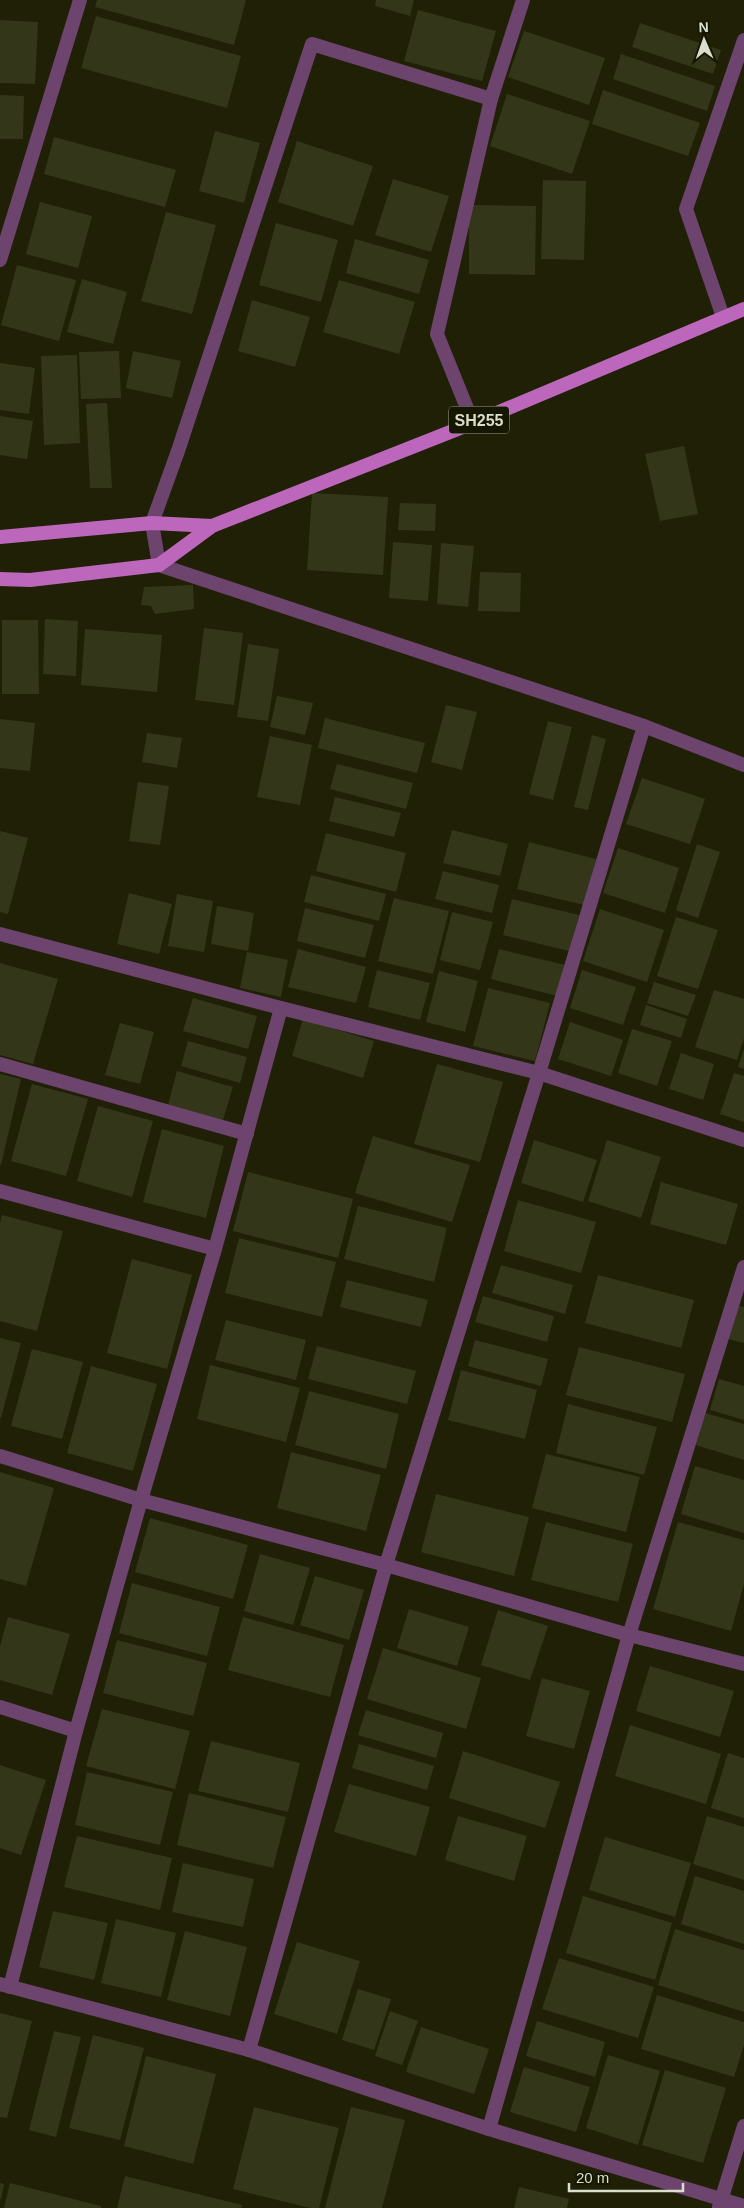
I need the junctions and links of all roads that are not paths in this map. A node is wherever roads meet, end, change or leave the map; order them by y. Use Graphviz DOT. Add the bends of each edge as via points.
graph roads {
  1 [pos="80,0"];
  2 [pos="523,0"];
  3 [pos="744,40"];
  4 [pos="491,99"];
  5 [pos="1,256"];
  6 [pos="744,309"];
  7 [pos="723,317"];
  8 [pos="474,423"];
  9 [pos="152,523"];
  10 [pos="212,526"];
  11 [pos="0,537"];
  12 [pos="159,565"];
  13 [pos="0,579"];
  14 [pos="644,726"];
  15 [pos="744,765"];
  16 [pos="0,934"];
  17 [pos="282,1008"];
  18 [pos="0,1064"];
  19 [pos="539,1073"];
  20 [pos="247,1134"];
  21 [pos="744,1140"];
  22 [pos="0,1191"];
  23 [pos="215,1249"];
  24 [pos="744,1267"];
  25 [pos="0,1456"];
  26 [pos="141,1500"];
  27 [pos="386,1565"];
  28 [pos="629,1636"];
  29 [pos="744,1664"];
  30 [pos="0,1707"];
  31 [pos="76,1732"];
  32 [pos="5,1986"];
  33 [pos="249,2050"];
  34 [pos="744,2126"];
  35 [pos="489,2129"];
  36 [pos="720,2204"];
  37 [pos="744,2206"];
  1 -- 5 [label="street"];
  2 -- 4 [label="street"];
  3 -- 7 [label="street" via="686,209"];
  4 -- 8 [label="street" via="437,334"];
  4 -- 9 [label="street" via="312,44"];
  6 -- 7 [label="main road, SH255"];
  7 -- 8 [label="main road, SH255"];
  8 -- 10 [label="main road, SH255"];
  9 -- 10 [label="main road, SH255"];
  9 -- 11 [label="main road, SH255"];
  9 -- 12 [label="street"];
  10 -- 12 [label="main road, SH255"];
  12 -- 13 [label="main road, SH255" via="30,580"];
  12 -- 14 [label="street"];
  14 -- 15 [label="street"];
  14 -- 19 [label="street"];
  16 -- 17 [label="street"];
  17 -- 19 [label="street"];
  17 -- 20 [label="street"];
  18 -- 20 [label="street"];
  19 -- 21 [label="street"];
  19 -- 27 [label="street"];
  20 -- 23 [label="street"];
  22 -- 23 [label="street"];
  23 -- 26 [label="street"];
  24 -- 28 [label="street"];
  25 -- 26 [label="street"];
  26 -- 27 [label="street"];
  26 -- 31 [label="street"];
  27 -- 28 [label="street"];
  27 -- 33 [label="street"];
  28 -- 29 [label="street"];
  28 -- 35 [label="street"];
  30 -- 31 [label="street"];
  31 -- 32 [label="street"];
  32 -- 33 [label="street"];
  33 -- 35 [label="street"];
  34 -- 36 [label="street"];
  35 -- 36 [label="street"];
  36 -- 37 [label="street"];
}
